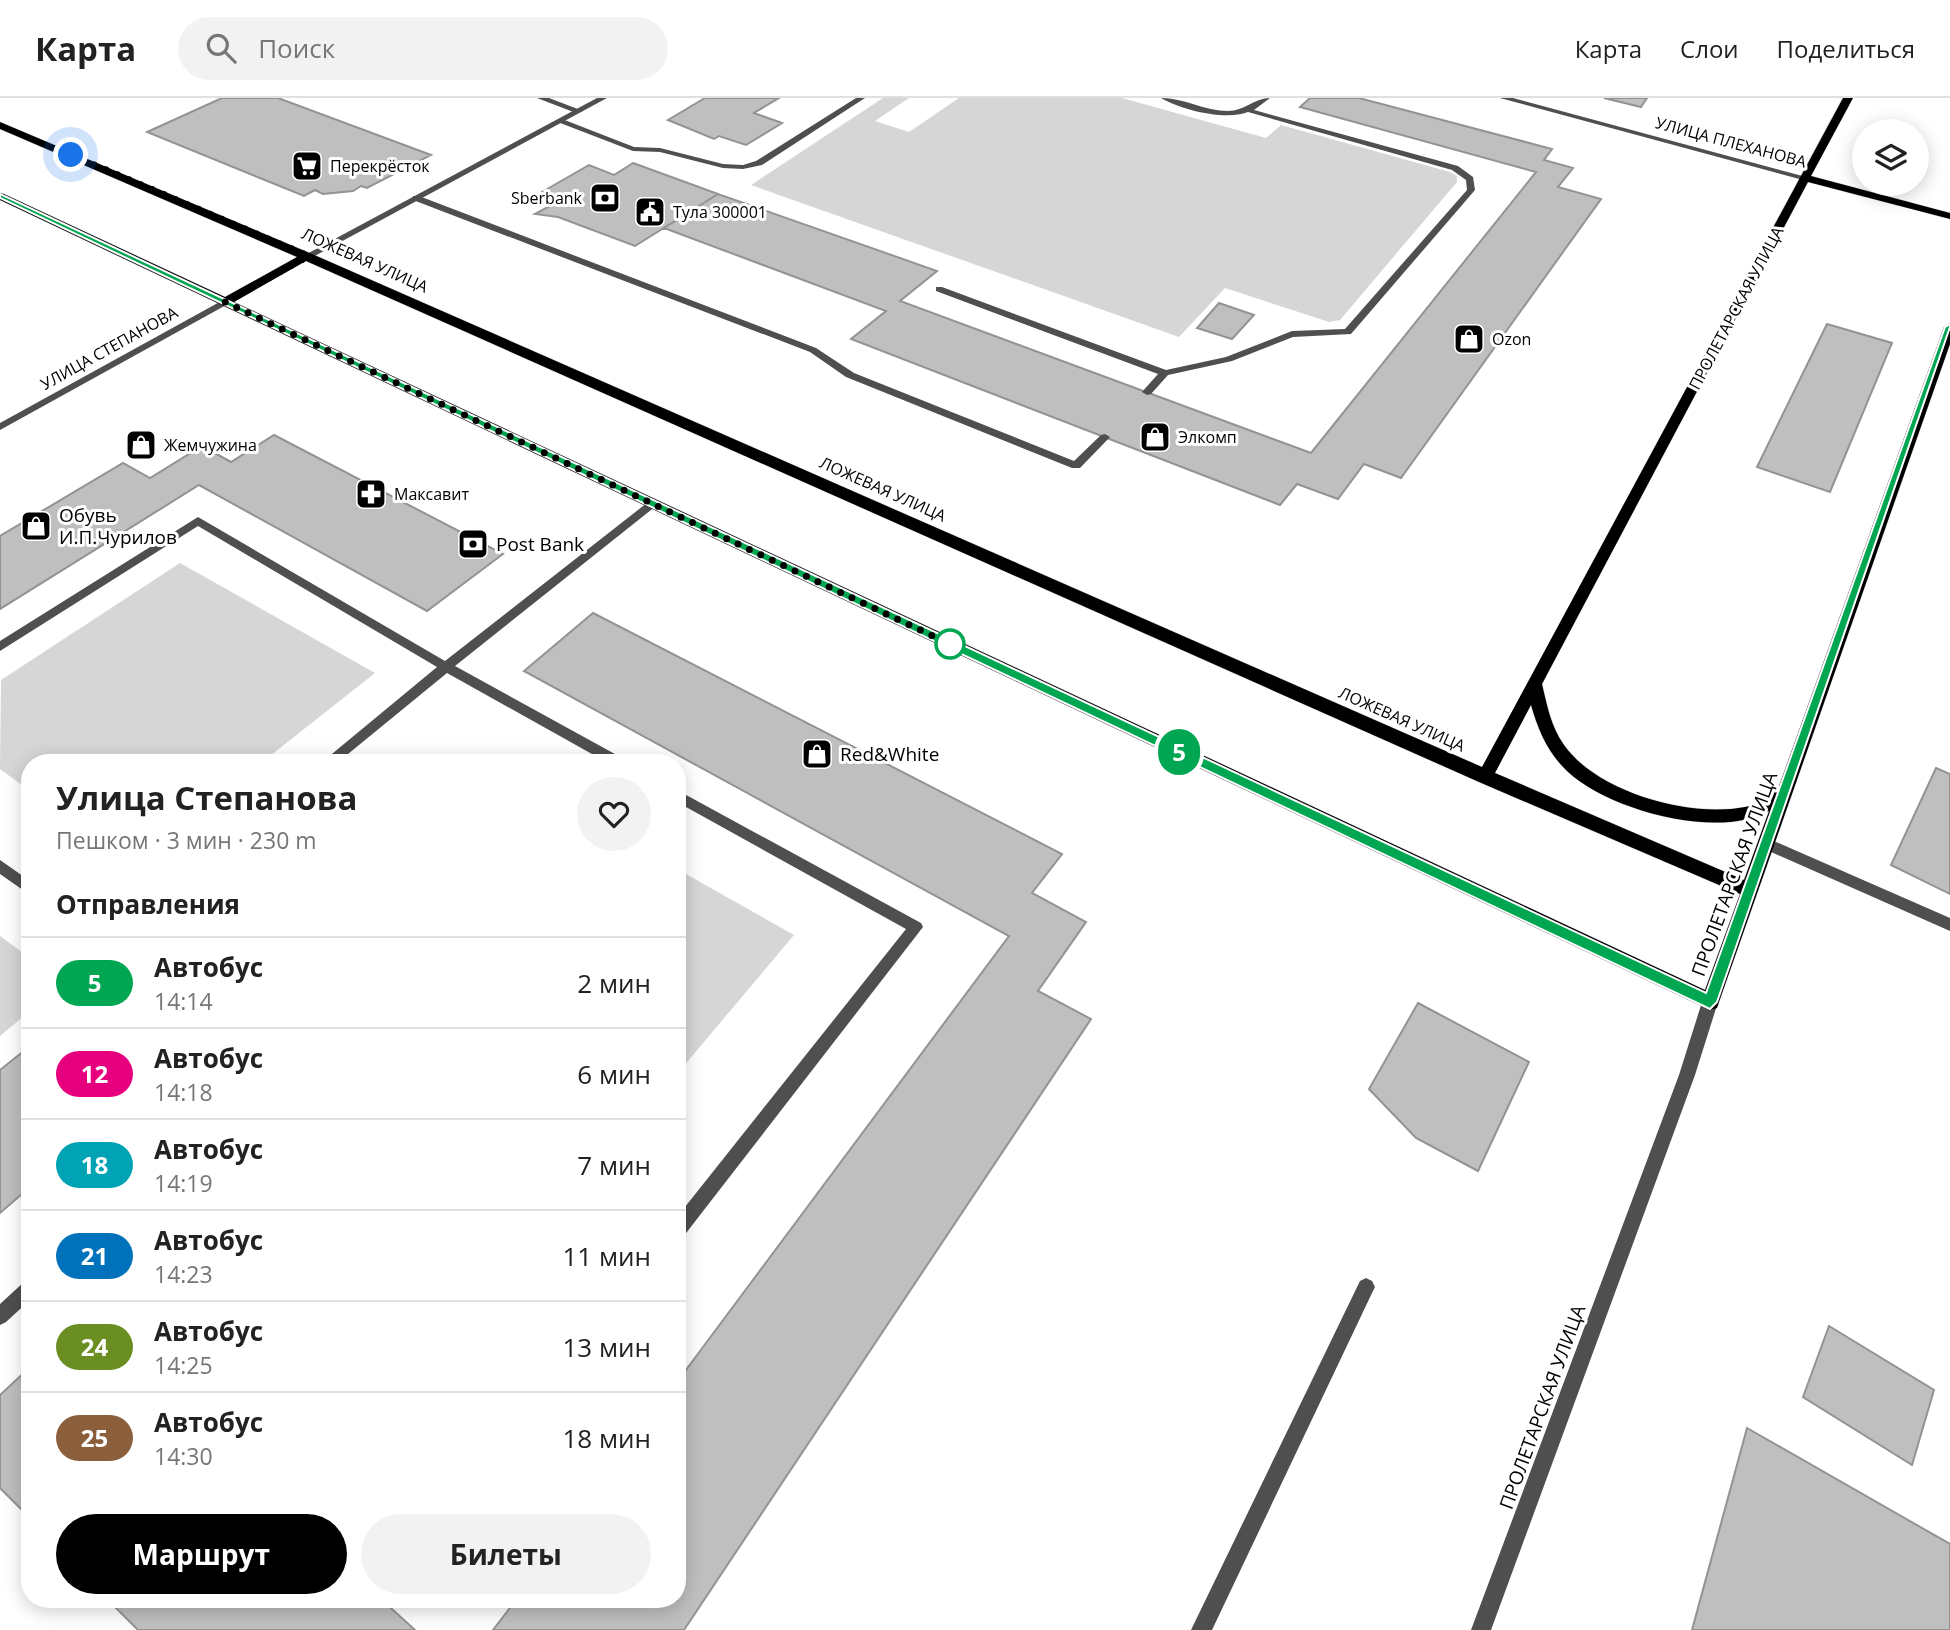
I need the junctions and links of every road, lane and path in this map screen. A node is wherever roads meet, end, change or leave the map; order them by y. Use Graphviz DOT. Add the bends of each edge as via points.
graph roads {
  1 [pos="541,98"];
  2 [pos="603,98"];
  3 [pos="861,98"];
  4 [pos="1165,98"];
  5 [pos="1266,98"];
  6 [pos="1507,98"];
  7 [pos="1849,98"];
  8 [pos="579,111"];
  9 [pos="1252,112"];
  10 [pos="559,121"];
  11 [pos="0,125"];
  12 [pos="1806,178"];
  13 [pos="0,197"];
  14 [pos="416,198"];
  15 [pos="1950,216"];
  16 [pos="308,256"];
  17 [pos="939,289"];
  18 [pos="225,302"];
  19 [pos="1950,327"];
  20 [pos="1165,373"];
  21 [pos="1147,392"];
  22 [pos="0,427"];
  23 [pos="1105,437"];
  24 [pos="652,503"];
  25 [pos="0,647"];
  26 [pos="446,667"];
  27 [pos="1534,681"];
  28 [pos="339,754"];
  29 [pos="603,754"];
  30 [pos="1485,777"];
  31 [pos="1787,791"];
  32 [pos="686,800"];
  33 [pos="1767,844"];
  34 [pos="0,866"];
  35 [pos="21,882"];
  36 [pos="1751,891"];
  37 [pos="1950,925"];
  38 [pos="1710,1002"];
  39 [pos="686,1220"];
  40 [pos="1366,1287"];
  41 [pos="21,1296"];
  42 [pos="0,1315"];
  43 [pos="1200,1630"];
  44 [pos="1481,1630"];
  1 -- 8 [label="street"];
  2 -- 8 [label="street, УЛИЦА СТЕПАНОВА"];
  3 -- 10 [label="street" via="759,163 743,167 633,149"];
  4 -- 9 [label="street" via="1220,113"];
  5 -- 9 [label="street"];
  6 -- 12 [label="street, УЛИЦА ПЛЕХАНОВА"];
  7 -- 12 [label="main road, ПРОЛЕТАРСКАЯ УЛИЦА"];
  8 -- 10 [label="street, УЛИЦА СТЕПАНОВА"];
  9 -- 20 [label="street" via="1455,168 1470,179 1471,190 1348,332 1292,334 1229,359"];
  10 -- 14 [label="street, УЛИЦА СТЕПАНОВА"];
  11 -- 16 [label="main road, ЛОЖЕВАЯ УЛИЦА"];
  12 -- 15 [label="main road, УЛИЦА ПЛЕХАНОВА"];
  12 -- 27 [label="main road, ПРОЛЕТАРСКАЯ УЛИЦА"];
  13 -- 18 [label="main road"];
  14 -- 16 [label="street, УЛИЦА СТЕПАНОВА"];
  14 -- 23 [label="street" via="813,351 850,375 1076,467"];
  16 -- 18 [label="main road, УЛИЦА СТЕПАНОВА"];
  16 -- 30 [label="main road, ЛОЖЕВАЯ УЛИЦА"];
  17 -- 20 [label="street"];
  18 -- 22 [label="street, УЛИЦА СТЕПАНОВА"];
  18 -- 24 [label="main road"];
  19 -- 31 [label="main road, ПРОЛЕТАРСКАЯ УЛИЦА"];
  20 -- 21 [label="street"];
  24 -- 26 [label="street"];
  24 -- 38 [label="main road"];
  25 -- 26 [label="street" via="198,521"];
  26 -- 28 [label="street"];
  26 -- 29 [label="street"];
  27 -- 30 [label="main road, ПРОЛЕТАРСКАЯ УЛИЦА"];
  27 -- 31 [label="main road" via="1543,722 1560,753 1595,782 1649,806 1703,817 1748,814"];
  30 -- 36 [label="main road, ЛОЖЕВАЯ УЛИЦА"];
  31 -- 33 [label="main road, ПРОЛЕТАРСКАЯ УЛИЦА"];
  32 -- 39 [label="street" via="916,927"];
  33 -- 36 [label="main road, ПРОЛЕТАРСКАЯ УЛИЦА"];
  33 -- 37 [label="street"];
  34 -- 35 [label="street"];
  36 -- 38 [label="main road, ПРОЛЕТАРСКАЯ УЛИЦА"];
  38 -- 44 [label="street, ПРОЛЕТАРСКАЯ УЛИЦА"];
  40 -- 43 [label="street"];
  41 -- 42 [label="street"];
}
